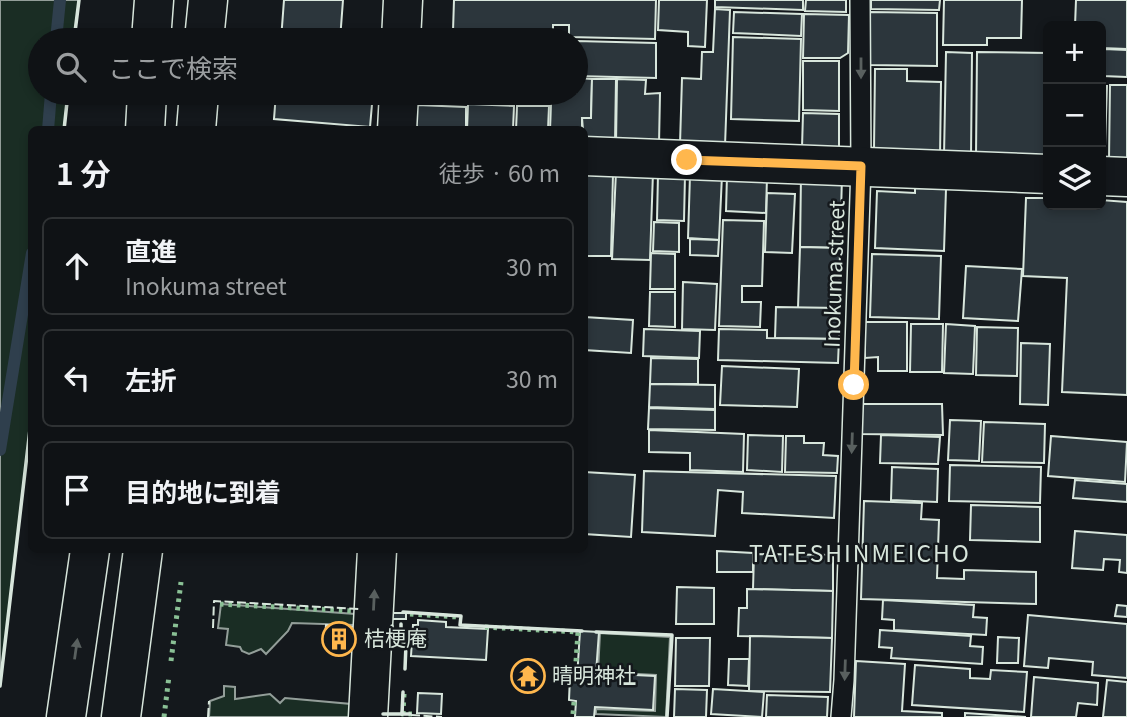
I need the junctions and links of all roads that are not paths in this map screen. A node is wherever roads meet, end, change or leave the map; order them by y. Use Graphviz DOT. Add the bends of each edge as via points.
graph roads {
  1 [pos="154,0"];
  2 [pos="208,0"];
  3 [pos="403,0"];
  4 [pos="860,0"];
  5 [pos="152,28"];
  6 [pos="205,28"];
  7 [pos="402,28"];
  8 [pos="147,105"];
  9 [pos="198,105"];
  10 [pos="398,105"];
  11 [pos="145,126"];
  12 [pos="196,126"];
  13 [pos="397,126"];
  14 [pos="588,156"];
  15 [pos="861,166"];
  16 [pos="1043,174"];
  17 [pos="1106,176"];
  18 [pos="1127,177"];
  19 [pos="90,553"];
  20 [pos="143,553"];
  21 [pos="377,553"];
  22 [pos="66,717"];
  23 [pos="121,717"];
  24 [pos="368,717"];
  25 [pos="841,717"];
  1 -- 5 [label="street"];
  2 -- 6 [label="street"];
  3 -- 7 [label="street"];
  4 -- 15 [label="lane, Inokuma street, one-way"];
  8 -- 11 [label="street"];
  9 -- 12 [label="street"];
  10 -- 13 [label="street"];
  14 -- 15 [label="street"];
  15 -- 16 [label="street"];
  15 -- 25 [label="lane, Inokuma street, one-way"];
  17 -- 18 [label="street"];
  22 -- 19 [label="street, one-way"];
  20 -- 23 [label="street"];
  24 -- 21 [label="street, one-way"];
}
